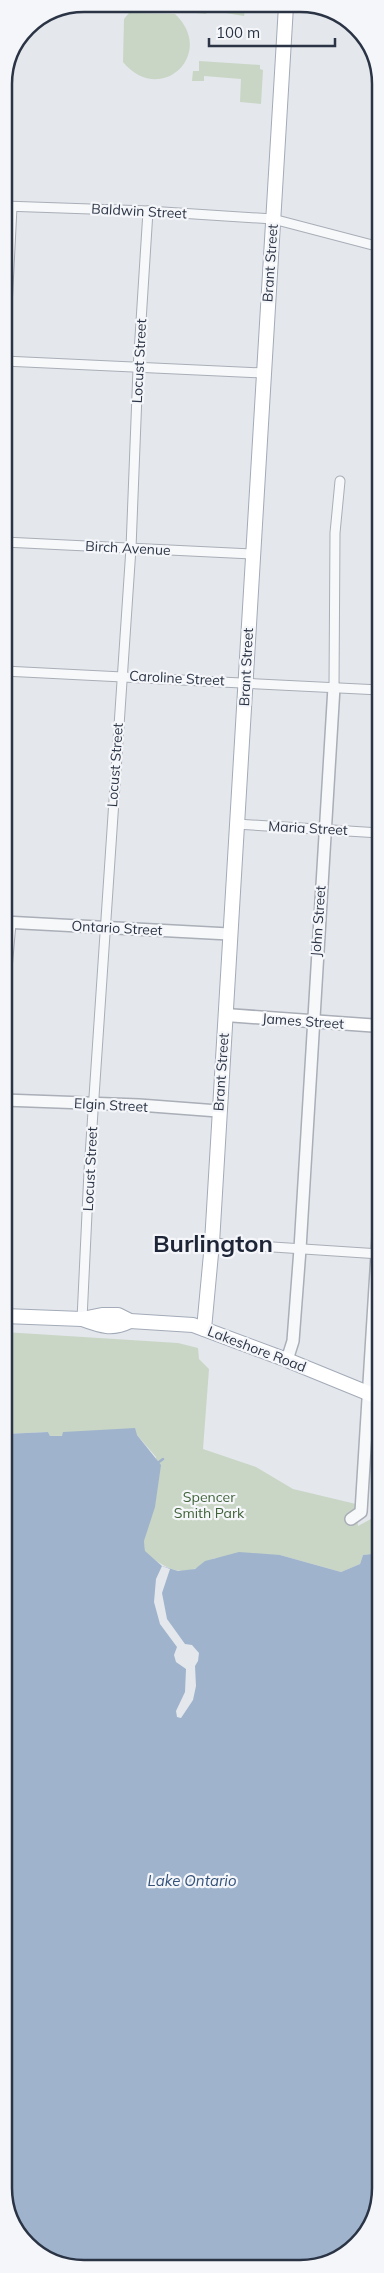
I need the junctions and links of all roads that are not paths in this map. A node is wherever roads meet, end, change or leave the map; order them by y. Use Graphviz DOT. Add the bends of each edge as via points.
graph roads {
  1 [pos="286,12"];
  2 [pos="12,206"];
  3 [pos="148,211"];
  4 [pos="273,219"];
  5 [pos="372,245"];
  6 [pos="12,361"];
  7 [pos="138,368"];
  8 [pos="263,373"];
  9 [pos="340,481"];
  10 [pos="12,542"];
  11 [pos="131,548"];
  12 [pos="252,554"];
  13 [pos="12,671"];
  14 [pos="121,676"];
  15 [pos="246,682"];
  16 [pos="334,687"];
  17 [pos="372,689"];
  18 [pos="236,824"];
  19 [pos="324,829"];
  20 [pos="372,832"];
  21 [pos="12,923"];
  22 [pos="105,926"];
  23 [pos="230,934"];
  24 [pos="226,1015"];
  25 [pos="312,1023"];
  26 [pos="372,1026"];
  27 [pos="12,1100"];
  28 [pos="93,1103"];
  29 [pos="218,1111"];
  30 [pos="212,1244"];
  31 [pos="300,1249"];
  32 [pos="372,1254"];
  33 [pos="12,1316"];
  34 [pos="82,1319"];
  35 [pos="204,1329"];
  36 [pos="287,1360"];
  37 [pos="372,1395"];
  38 [pos="372,1421"];
  39 [pos="351,1518"];
  1 -- 4 [label="main road, Brant Street"];
  2 -- 3 [label="street, Baldwin Street"];
  3 -- 4 [label="street, Baldwin Street"];
  3 -- 7 [label="street, Locust Street"];
  4 -- 5 [label="street, Baldwin Street"];
  4 -- 8 [label="main road, Brant Street"];
  6 -- 7 [label="street"];
  7 -- 8 [label="street"];
  7 -- 11 [label="street, Locust Street"];
  8 -- 12 [label="main road, Brant Street"];
  9 -- 16 [label="street, John Street" via="335,533"];
  10 -- 11 [label="street, Birch Avenue"];
  11 -- 12 [label="street, Birch Avenue"];
  11 -- 14 [label="street, Locust Street"];
  12 -- 15 [label="main road, Brant Street"];
  13 -- 14 [label="street, Caroline Street"];
  14 -- 15 [label="street, Caroline Street"];
  14 -- 22 [label="street, Locust Street"];
  15 -- 16 [label="street, Caroline Street"];
  15 -- 18 [label="main road, Brant Street"];
  16 -- 17 [label="street, Caroline Street"];
  16 -- 19 [label="street, John Street"];
  18 -- 19 [label="street, Maria Street"];
  18 -- 23 [label="main road, Brant Street"];
  19 -- 20 [label="street, Maria Street"];
  19 -- 25 [label="street, John Street"];
  21 -- 22 [label="street, Ontario Street"];
  22 -- 23 [label="street, Ontario Street"];
  22 -- 28 [label="street, Locust Street"];
  23 -- 24 [label="main road, Brant Street"];
  24 -- 25 [label="main road, James Street"];
  24 -- 29 [label="main road, Brant Street"];
  25 -- 26 [label="main road, James Street"];
  25 -- 31 [label="street, John Street"];
  27 -- 28 [label="street, Elgin Street"];
  28 -- 29 [label="street, Elgin Street"];
  28 -- 34 [label="street, Locust Street"];
  29 -- 30 [label="main road, Brant Street"];
  30 -- 31 [label="street"];
  30 -- 35 [label="main road, Brant Street"];
  31 -- 32 [label="street"];
  31 -- 36 [label="street, John Street" via="293,1341"];
  33 -- 34 [label="main road, Lakeshore Road"];
  34 -- 35 [label="main road, Lakeshore Road" via="118,1315 130,1320"];
  35 -- 36 [label="main road, Lakeshore Road"];
  36 -- 37 [label="main road, Lakeshore Road"];
  38 -- 39 [label="street" via="361,1512"];
}
